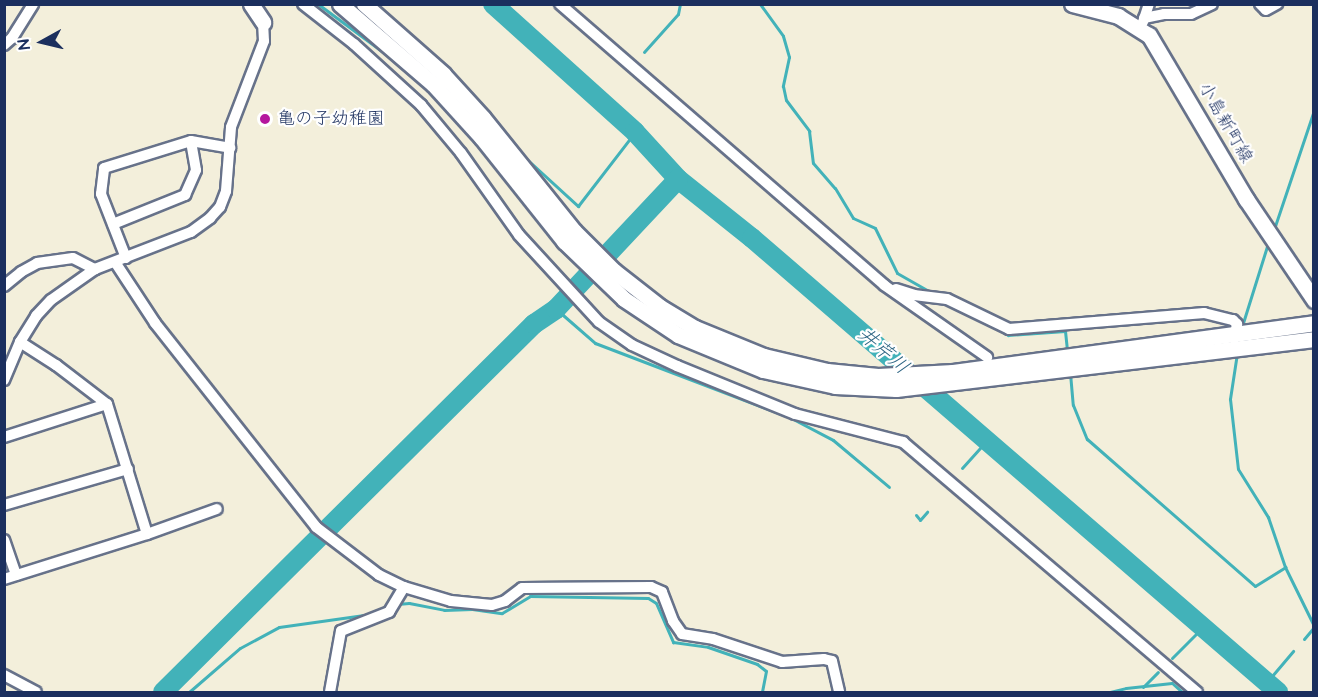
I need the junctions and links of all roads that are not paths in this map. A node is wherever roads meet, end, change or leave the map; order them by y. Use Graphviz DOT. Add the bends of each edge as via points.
graph roads {
  1 [pos="33,4"];
  2 [pos="251,4"];
  3 [pos="303,4"];
  4 [pos="340,4"];
  5 [pos="364,4"];
  6 [pos="560,4"];
  7 [pos="1072,4"];
  8 [pos="1149,4"];
  9 [pos="1212,4"];
  10 [pos="1260,4"];
  11 [pos="1277,4"];
  12 [pos="263,22"];
  13 [pos="1142,23"];
  14 [pos="4,45"];
  15 [pos="191,141"];
  16 [pos="230,148"];
  17 [pos="113,224"];
  18 [pos="569,236"];
  19 [pos="120,260"];
  20 [pos="95,269"];
  21 [pos="609,276"];
  22 [pos="884,285"];
  23 [pos="4,286"];
  24 [pos="1314,300"];
  25 [pos="1314,323"];
  26 [pos="1314,339"];
  27 [pos="1234,341"];
  28 [pos="20,342"];
  29 [pos="993,362"];
  30 [pos="4,380"];
  31 [pos="107,404"];
  32 [pos="4,437"];
  33 [pos="128,469"];
  34 [pos="4,505"];
  35 [pos="217,509"];
  36 [pos="147,534"];
  37 [pos="4,540"];
  38 [pos="16,575"];
  39 [pos="4,579"];
  40 [pos="404,587"];
  41 [pos="4,675"];
  42 [pos="36,693"];
  43 [pos="330,693"];
  44 [pos="839,693"];
  45 [pos="1197,693"];
  1 -- 14 [label="street"];
  2 -- 12 [label="street"];
  3 -- 45 [label="street" via="354,44 433,119 519,235 599,322 632,345 795,414 903,442"];
  4 -- 18 [label="street" via="433,84"];
  5 -- 18 [label="street" via="443,74 483,118"];
  6 -- 22 [label="street"];
  7 -- 13 [label="street, 小島新町線"];
  8 -- 13 [label="street"];
  9 -- 13 [label="street" via="1191,14 1164,14"];
  10 -- 11 [label="street" via="1266,10"];
  12 -- 16 [label="street" via="264,41 231,127"];
  13 -- 24 [label="street, 小島新町線" via="1246,199"];
  15 -- 16 [label="street"];
  15 -- 17 [label="street" via="196,170 185,195"];
  15 -- 17 [label="street" via="104,168 101,194"];
  16 -- 19 [label="street" via="226,191 210,218 190,232"];
  17 -- 19 [label="street"];
  18 -- 21 [label="street"];
  19 -- 20 [label="street"];
  19 -- 40 [label="street" via="155,323 316,527 379,575"];
  20 -- 23 [label="street" via="73,258 37,263"];
  20 -- 28 [label="street" via="51,300"];
  21 -- 27 [label="street" via="624,299 678,335 763,370 835,386 896,389 1011,377"];
  21 -- 29 [label="street" via="695,328 764,356 828,372 878,376"];
  22 -- 27 [label="street" via="914,295 947,299 1009,329 1188,312 1233,320 1237,324"];
  22 -- 29 [label="street"];
  25 -- 27 [label="street"];
  26 -- 27 [label="street"];
  27 -- 29 [label="street"];
  28 -- 30 [label="street"];
  28 -- 31 [label="street"];
  31 -- 32 [label="street"];
  31 -- 33 [label="street"];
  33 -- 34 [label="street"];
  33 -- 36 [label="street"];
  35 -- 36 [label="street"];
  36 -- 38 [label="street"];
  37 -- 38 [label="street"];
  38 -- 39 [label="street"];
  40 -- 43 [label="street" via="389,612 341,631"];
  40 -- 44 [label="street" via="451,601 492,605 522,588 651,587 662,592 682,634 713,639 782,662 832,661"];
  41 -- 42 [label="street"];
}
